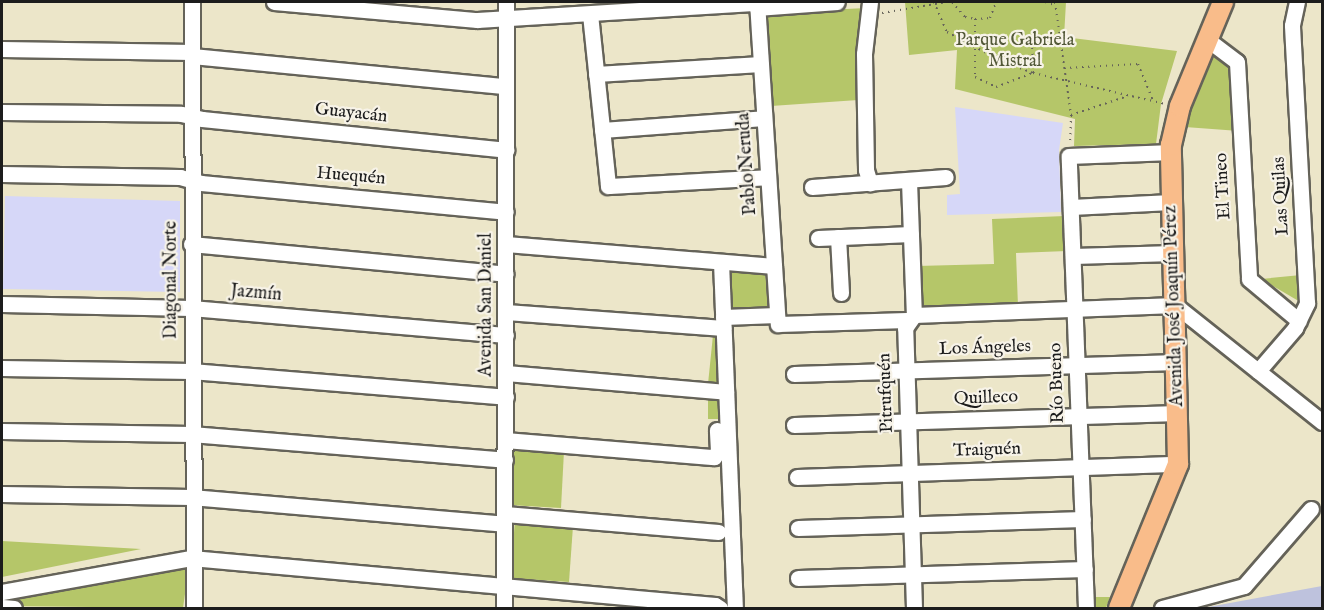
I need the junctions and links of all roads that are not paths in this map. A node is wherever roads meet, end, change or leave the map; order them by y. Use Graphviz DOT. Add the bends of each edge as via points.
graph roads {
  1 [pos="192,2"];
  2 [pos="274,2"];
  3 [pos="506,2"];
  4 [pos="837,2"];
  5 [pos="1223,2"];
  6 [pos="1297,2"];
  7 [pos="757,4"];
  8 [pos="628,7"];
  9 [pos="870,8"];
  10 [pos="590,14"];
  11 [pos="506,20"];
  12 [pos="1208,40"];
  13 [pos="2,49"];
  14 [pos="192,54"];
  15 [pos="761,64"];
  16 [pos="596,74"];
  17 [pos="506,86"];
  18 [pos="2,112"];
  19 [pos="192,116"];
  20 [pos="764,118"];
  21 [pos="602,130"];
  22 [pos="506,150"];
  23 [pos="1171,152"];
  24 [pos="2,174"];
  25 [pos="768,177"];
  26 [pos="946,177"];
  27 [pos="191,180"];
  28 [pos="909,181"];
  29 [pos="870,183"];
  30 [pos="812,187"];
  31 [pos="1171,202"];
  32 [pos="1071,207"];
  33 [pos="506,212"];
  34 [pos="911,234"];
  35 [pos="838,237"];
  36 [pos="818,238"];
  37 [pos="191,244"];
  38 [pos="506,244"];
  39 [pos="1173,253"];
  40 [pos="1073,256"];
  41 [pos="721,262"];
  42 [pos="774,266"];
  43 [pos="506,274"];
  44 [pos="841,293"];
  45 [pos="2,304"];
  46 [pos="1175,305"];
  47 [pos="191,308"];
  48 [pos="1075,309"];
  49 [pos="506,312"];
  50 [pos="911,318"];
  51 [pos="778,320"];
  52 [pos="1299,321"];
  53 [pos="723,323"];
  54 [pos="506,335"];
  55 [pos="1177,362"];
  56 [pos="1077,366"];
  57 [pos="2,368"];
  58 [pos="191,371"];
  59 [pos="906,371"];
  60 [pos="1258,371"];
  61 [pos="506,374"];
  62 [pos="794,374"];
  63 [pos="726,392"];
  64 [pos="506,397"];
  65 [pos="1178,413"];
  66 [pos="1079,416"];
  67 [pos="908,421"];
  68 [pos="1323,422"];
  69 [pos="794,425"];
  70 [pos="717,430"];
  71 [pos="2,431"];
  72 [pos="191,434"];
  73 [pos="505,440"];
  74 [pos="505,460"];
  75 [pos="1178,464"];
  76 [pos="1081,468"];
  77 [pos="909,473"];
  78 [pos="797,477"];
  79 [pos="2,494"];
  80 [pos="191,497"];
  81 [pos="1311,509"];
  82 [pos="505,519"];
  83 [pos="1083,519"];
  84 [pos="911,524"];
  85 [pos="798,528"];
  86 [pos="718,532"];
  87 [pos="191,558"];
  88 [pos="1085,569"];
  89 [pos="913,574"];
  90 [pos="798,578"];
  91 [pos="504,586"];
  92 [pos="2,592"];
  93 [pos="2,607"];
  94 [pos="14,609"];
  95 [pos="194,609"];
  96 [pos="504,609"];
  97 [pos="720,609"];
  98 [pos="735,609"];
  99 [pos="914,609"];
  100 [pos="1086,609"];
  101 [pos="1119,609"];
  102 [pos="1161,609"];
  1 -- 14 [label="street, Diagonal Norte"];
  2 -- 11 [label="street"];
  3 -- 11 [label="street, Avenida San Daniel"];
  4 -- 7 [label="street"];
  5 -- 12 [label="main road, Avenida José Joaquín Pérez"];
  6 -- 52 [label="street, Las Quilas" via="1292,25 1307,295"];
  7 -- 8 [label="street"];
  7 -- 15 [label="street, Pablo Neruda"];
  8 -- 10 [label="street"];
  9 -- 29 [label="street" via="864,54 865,159"];
  10 -- 11 [label="street"];
  10 -- 16 [label="street"];
  11 -- 17 [label="street, Avenida San Daniel"];
  12 -- 23 [label="main road, Avenida José Joaquín Pérez" via="1180,106"];
  12 -- 52 [label="street, El Tineo" via="1237,62 1249,279"];
  13 -- 14 [label="street"];
  14 -- 17 [label="street"];
  14 -- 19 [label="street, Diagonal Norte"];
  15 -- 16 [label="street"];
  15 -- 20 [label="street, Pablo Neruda"];
  16 -- 21 [label="street"];
  17 -- 22 [label="street, Avenida San Daniel"];
  18 -- 19 [label="street, Guayacán"];
  19 -- 22 [label="street, Guayacán"];
  19 -- 27 [label="street, Diagonal Norte"];
  20 -- 21 [label="street"];
  20 -- 25 [label="street, Pablo Neruda"];
  21 -- 25 [label="street" via="608,186"];
  22 -- 33 [label="street, Avenida San Daniel"];
  23 -- 31 [label="main road, Avenida José Joaquín Pérez"];
  23 -- 32 [label="street, Río Bueno" via="1069,156"];
  24 -- 27 [label="street, Huequén"];
  25 -- 42 [label="street, Pablo Neruda"];
  26 -- 28 [label="street"];
  27 -- 33 [label="street, Huequén"];
  27 -- 37 [label="street, Diagonal Norte"];
  28 -- 29 [label="street"];
  28 -- 34 [label="street, Pitrufquén"];
  29 -- 30 [label="street"];
  31 -- 32 [label="street"];
  31 -- 39 [label="main road, Avenida José Joaquín Pérez"];
  32 -- 40 [label="street, Río Bueno"];
  33 -- 38 [label="street, Avenida San Daniel"];
  34 -- 35 [label="street"];
  34 -- 50 [label="street, Pitrufquén"];
  35 -- 36 [label="street"];
  35 -- 44 [label="street"];
  37 -- 43 [label="street"];
  37 -- 47 [label="street, Diagonal Norte"];
  38 -- 41 [label="street"];
  38 -- 43 [label="street, Avenida San Daniel"];
  39 -- 40 [label="street"];
  39 -- 46 [label="main road, Avenida José Joaquín Pérez"];
  40 -- 48 [label="street, Río Bueno"];
  41 -- 42 [label="street"];
  41 -- 53 [label="street"];
  42 -- 51 [label="street, Pablo Neruda"];
  43 -- 49 [label="street, Avenida San Daniel"];
  45 -- 47 [label="street, Jazmín"];
  46 -- 48 [label="street"];
  46 -- 55 [label="main road, Avenida José Joaquín Pérez"];
  46 -- 60 [label="street"];
  47 -- 54 [label="street, Jazmín"];
  47 -- 58 [label="street, Diagonal Norte"];
  48 -- 50 [label="street"];
  48 -- 56 [label="street, Río Bueno"];
  49 -- 53 [label="street"];
  49 -- 54 [label="street, Avenida San Daniel"];
  50 -- 51 [label="street"];
  50 -- 59 [label="street, Pitrufquén"];
  51 -- 53 [label="street"];
  52 -- 60 [label="street, Las Quilas"];
  53 -- 63 [label="street"];
  54 -- 61 [label="street, Avenida San Daniel"];
  55 -- 56 [label="street, Los Ángeles"];
  55 -- 65 [label="main road, Avenida José Joaquín Pérez"];
  56 -- 59 [label="street, Los Ángeles"];
  56 -- 66 [label="street, Río Bueno"];
  57 -- 58 [label="street"];
  58 -- 64 [label="street"];
  58 -- 72 [label="street, Diagonal Norte"];
  59 -- 62 [label="street, Los Ángeles"];
  59 -- 67 [label="street, Pitrufquén"];
  60 -- 68 [label="street"];
  61 -- 63 [label="street"];
  61 -- 64 [label="street, Avenida San Daniel"];
  63 -- 98 [label="street"];
  64 -- 73 [label="street, Avenida San Daniel"];
  65 -- 66 [label="street, Quilleco"];
  65 -- 75 [label="main road, Avenida José Joaquín Pérez"];
  66 -- 67 [label="street, Quilleco"];
  66 -- 76 [label="street, Río Bueno"];
  67 -- 69 [label="street, Quilleco"];
  67 -- 77 [label="street, Pitrufquén"];
  70 -- 73 [label="street" via="718,452 714,456"];
  71 -- 72 [label="street"];
  72 -- 74 [label="street"];
  72 -- 80 [label="street, Diagonal Norte"];
  73 -- 74 [label="street, Avenida San Daniel"];
  74 -- 82 [label="street, Avenida San Daniel"];
  75 -- 76 [label="street, Traiguén"];
  75 -- 101 [label="main road, Avenida José Joaquín Pérez"];
  76 -- 77 [label="street, Traiguén"];
  76 -- 83 [label="street, Río Bueno"];
  77 -- 78 [label="street, Traiguén"];
  77 -- 84 [label="street, Pitrufquén"];
  79 -- 80 [label="street"];
  80 -- 82 [label="street"];
  80 -- 87 [label="street, Diagonal Norte"];
  81 -- 102 [label="street" via="1244,586"];
  82 -- 86 [label="street"];
  82 -- 91 [label="street, Avenida San Daniel"];
  83 -- 84 [label="street"];
  83 -- 88 [label="street, Río Bueno"];
  84 -- 85 [label="street"];
  84 -- 89 [label="street, Pitrufquén"];
  87 -- 91 [label="street"];
  87 -- 92 [label="street"];
  87 -- 95 [label="street, Diagonal Norte" via="196,571"];
  88 -- 89 [label="street"];
  88 -- 100 [label="street, Río Bueno"];
  89 -- 90 [label="street"];
  89 -- 99 [label="street, Pitrufquén"];
  91 -- 96 [label="street, Avenida San Daniel"];
  91 -- 97 [label="street" via="715,605"];
  93 -- 94 [label="street"];
}
